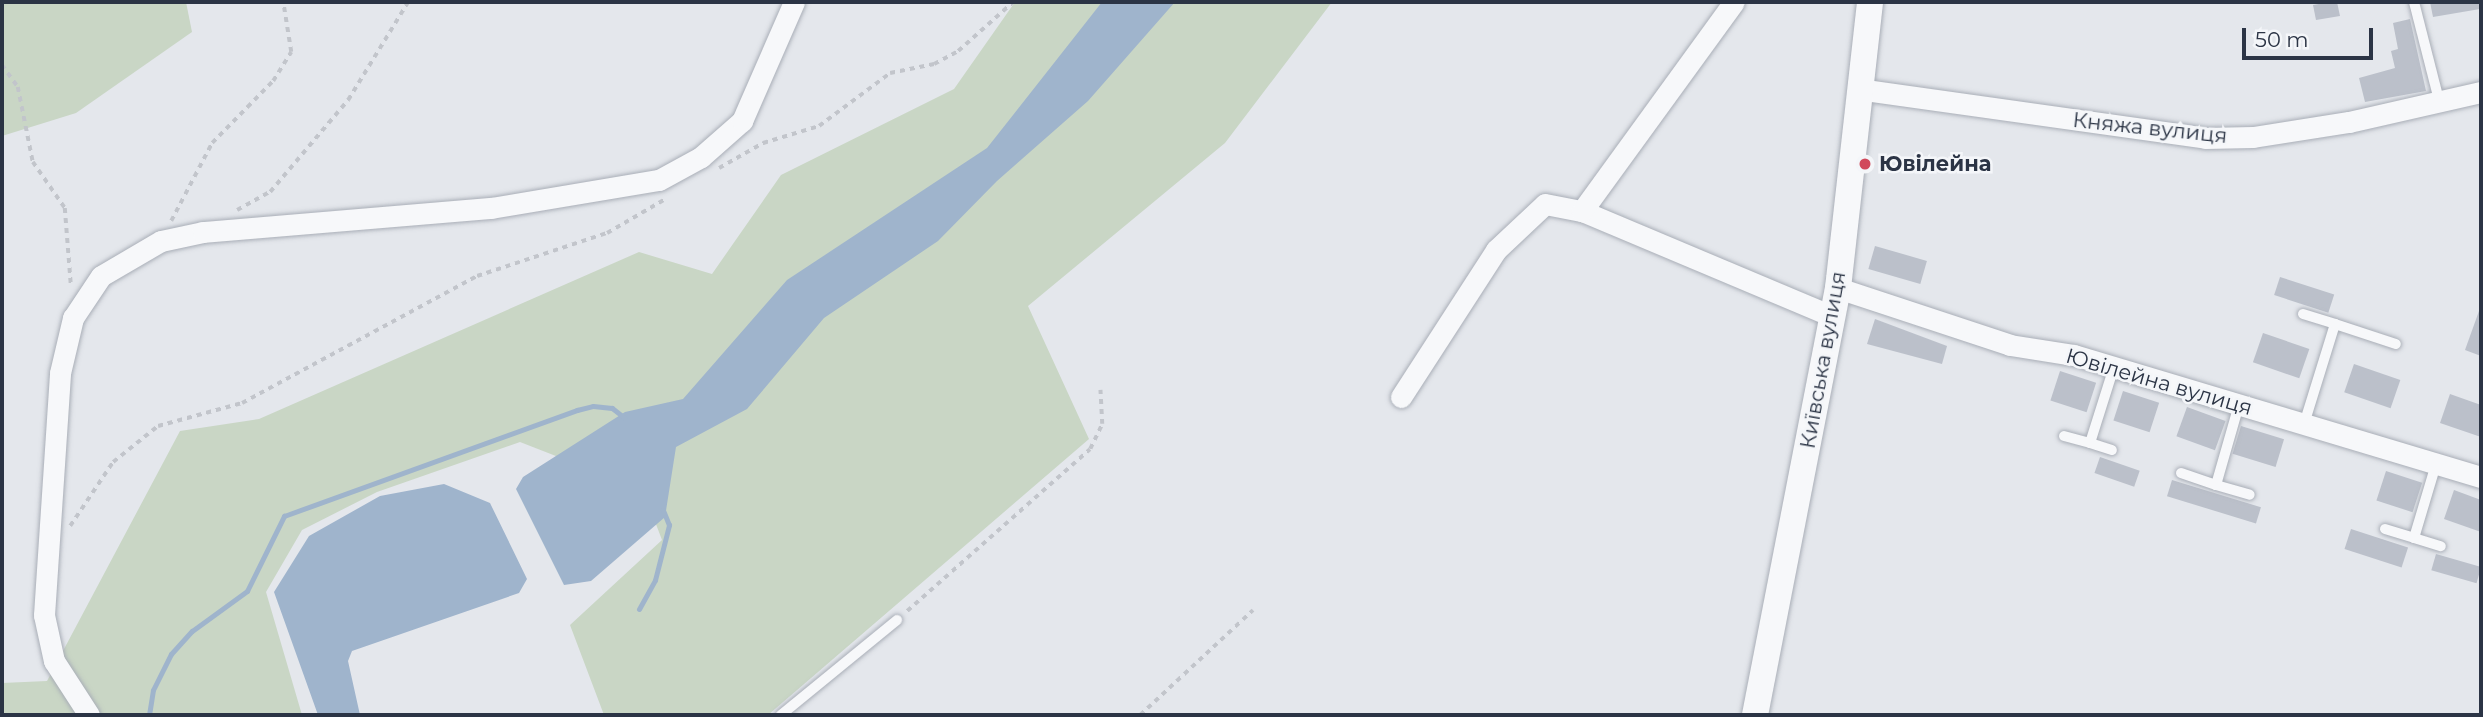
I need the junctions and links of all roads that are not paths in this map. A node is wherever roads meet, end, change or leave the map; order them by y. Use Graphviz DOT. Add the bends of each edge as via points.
graph roads {
  1 [pos="794,2"];
  2 [pos="1734,2"];
  3 [pos="1870,2"];
  4 [pos="2414,2"];
  5 [pos="1858,89"];
  6 [pos="2481,92"];
  7 [pos="2439,100"];
  8 [pos="1582,211"];
  9 [pos="1838,288"];
  10 [pos="2303,314"];
  11 [pos="1832,316"];
  12 [pos="2335,324"];
  13 [pos="2396,344"];
  14 [pos="2114,367"];
  15 [pos="1401,397"];
  16 [pos="2239,405"];
  17 [pos="2304,424"];
  18 [pos="2064,436"];
  19 [pos="2090,443"];
  20 [pos="2112,450"];
  21 [pos="2436,464"];
  22 [pos="2181,474"];
  23 [pos="2481,477"];
  24 [pos="2216,485"];
  25 [pos="2249,495"];
  26 [pos="2385,528"];
  27 [pos="2413,538"];
  28 [pos="2441,546"];
  29 [pos="897,620"];
  30 [pos="89,715"];
  31 [pos="781,715"];
  32 [pos="1755,715"];
  1 -- 30 [label="street" via="743,121 701,157 659,180 491,208 203,232 161,240 101,276 73,318 60,373 44,615 54,661"];
  2 -- 8 [label="street"];
  3 -- 5 [label="street, Київська вулиця"];
  4 -- 7 [label="lane"];
  5 -- 7 [label="street, Княжа вулиця" via="2205,138 2349,122"];
  5 -- 9 [label="street, Київська вулиця"];
  6 -- 7 [label="street, Княжа вулиця"];
  8 -- 11 [label="street"];
  8 -- 15 [label="street" via="1545,204 1496,250"];
  9 -- 11 [label="street, Київська вулиця"];
  9 -- 14 [label="street, Ювілейна вулиця" via="2010,345"];
  10 -- 12 [label="lane"];
  11 -- 32 [label="street, Київська вулиця"];
  12 -- 13 [label="lane"];
  12 -- 17 [label="lane"];
  14 -- 16 [label="street, Ювілейна вулиця"];
  14 -- 19 [label="lane"];
  16 -- 17 [label="street, Ювілейна вулиця"];
  16 -- 24 [label="lane"];
  17 -- 21 [label="street, Ювілейна вулиця"];
  18 -- 19 [label="lane"];
  19 -- 20 [label="lane"];
  21 -- 23 [label="street, Ювілейна вулиця"];
  21 -- 27 [label="lane"];
  22 -- 24 [label="lane"];
  24 -- 25 [label="lane"];
  26 -- 27 [label="lane"];
  27 -- 28 [label="lane"];
  29 -- 31 [label="lane"];
}
